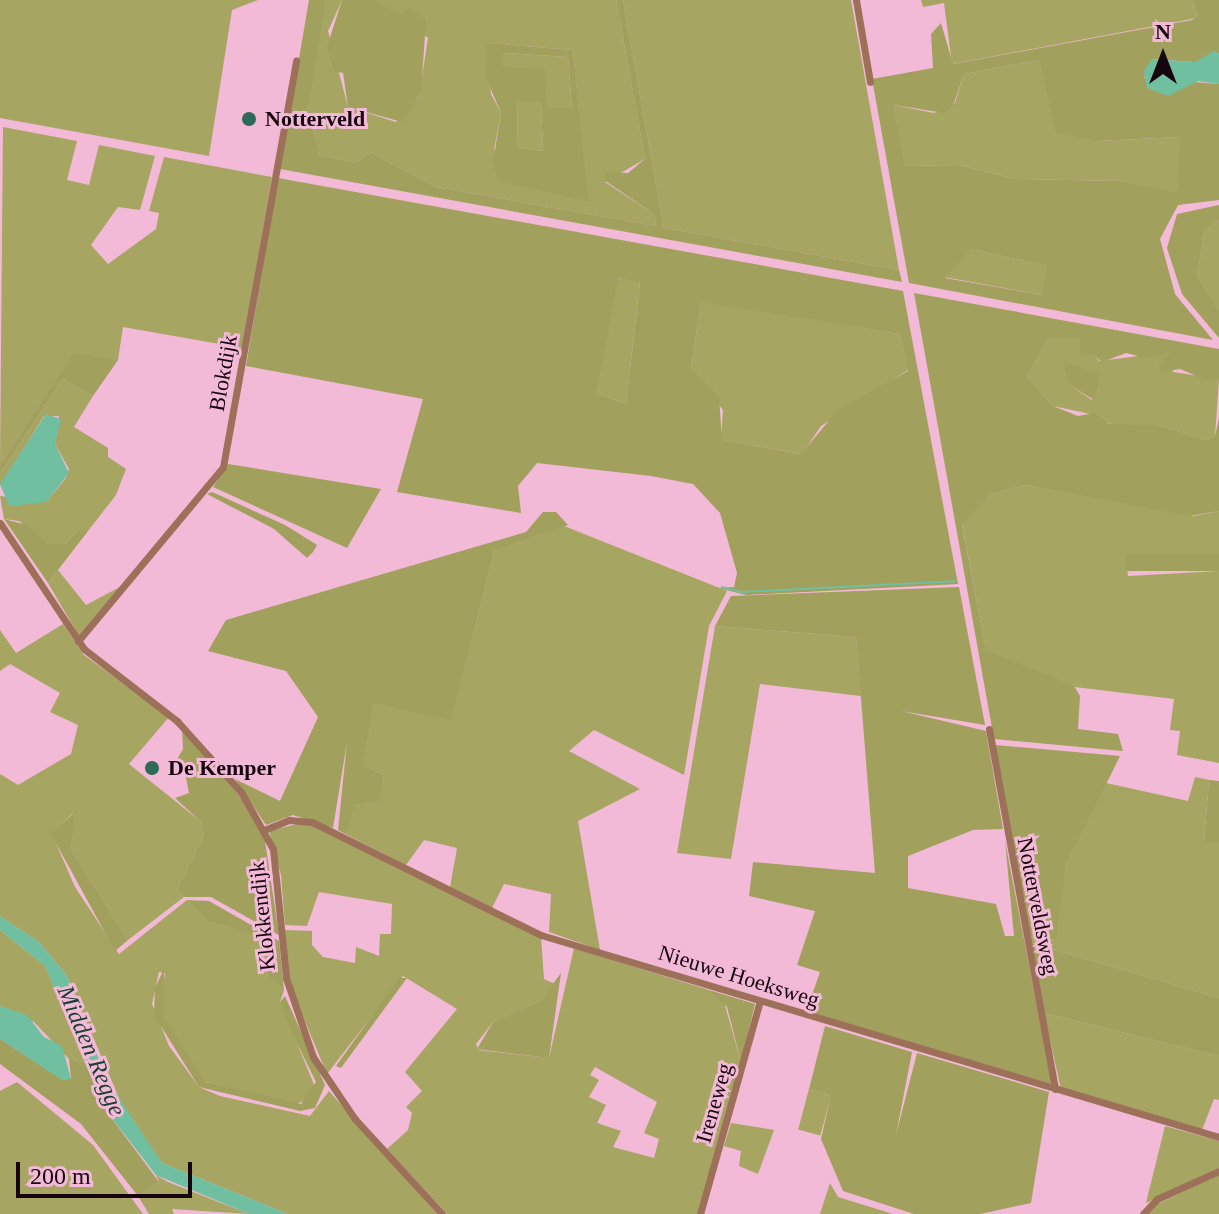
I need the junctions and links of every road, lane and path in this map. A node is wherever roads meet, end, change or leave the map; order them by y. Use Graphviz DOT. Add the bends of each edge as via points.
graph roads {
  1 [pos="856,0"];
  2 [pos="296,61"];
  3 [pos="870,82"];
  4 [pos="0,523"];
  5 [pos="78,641"];
  6 [pos="989,729"];
  7 [pos="264,830"];
  8 [pos="760,1001"];
  9 [pos="1055,1089"];
  10 [pos="1219,1137"];
  11 [pos="1219,1171"];
  12 [pos="442,1214"];
  13 [pos="700,1214"];
  14 [pos="1143,1214"];
  1 -- 3 [label="street"];
  2 -- 5 [label="street, Blokdijk" via="223,467"];
  4 -- 5 [label="street, Klokkendijk"];
  5 -- 7 [label="street, Klokkendijk" via="196,739"];
  6 -- 9 [label="street, Notterveldsweg"];
  7 -- 8 [label="street, Nieuwe Hoeksweg" via="289,820 312,822 534,932"];
  7 -- 12 [label="street, Klokkendijk" via="278,868 290,1000 313,1057 355,1119"];
  8 -- 9 [label="street, Nieuwe Hoeksweg"];
  8 -- 13 [label="street, Ireneweg"];
  9 -- 10 [label="street, Nieuwe Hoeksweg"];
  11 -- 14 [label="street" via="1157,1199"];
}
